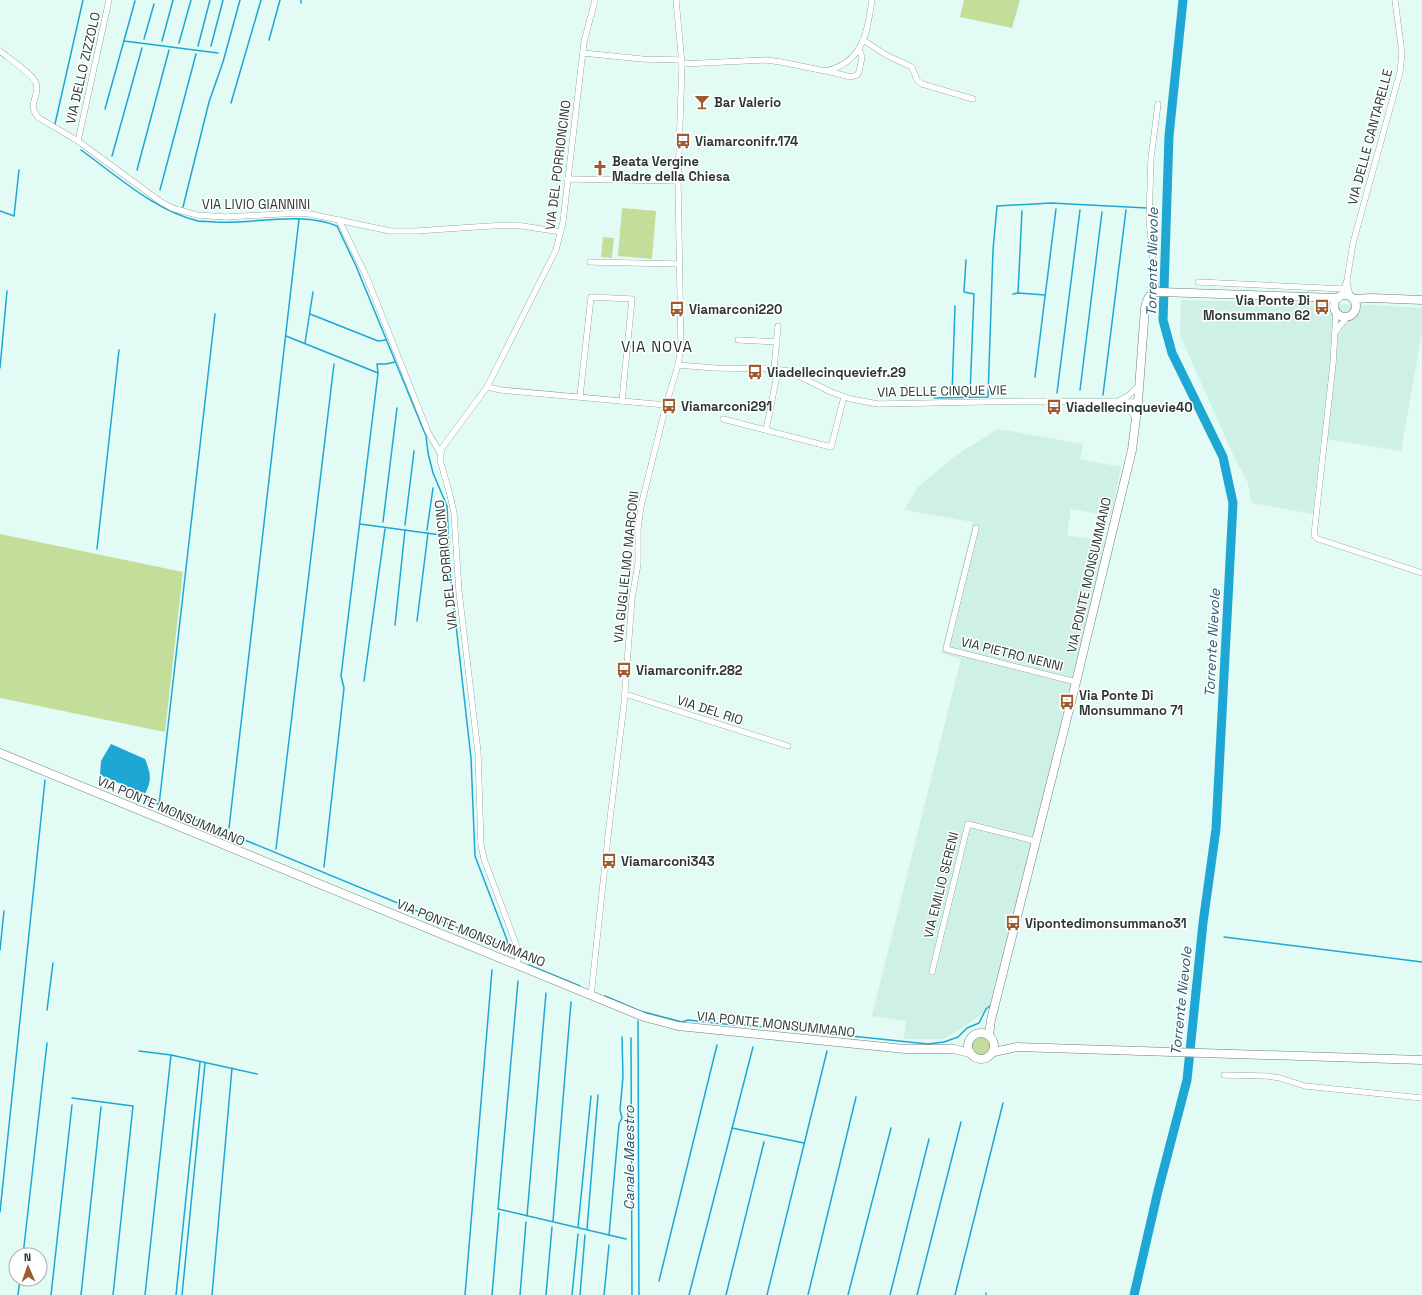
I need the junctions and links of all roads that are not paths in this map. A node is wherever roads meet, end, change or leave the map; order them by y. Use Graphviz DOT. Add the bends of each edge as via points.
graph roads {
  1 [pos="109,0"];
  2 [pos="595,0"];
  3 [pos="676,0"];
  4 [pos="872,0"];
  5 [pos="1395,0"];
  6 [pos="863,40"];
  7 [pos="860,49"];
  8 [pos="0,51"];
  9 [pos="583,53"];
  10 [pos="682,62"];
  11 [pos="825,71"];
  12 [pos="974,99"];
  13 [pos="1158,104"];
  14 [pos="78,141"];
  15 [pos="568,179"];
  16 [pos="678,181"];
  17 [pos="339,220"];
  18 [pos="561,232"];
  19 [pos="590,262"];
  20 [pos="679,264"];
  21 [pos="1347,280"];
  22 [pos="1198,282"];
  23 [pos="1158,292"];
  24 [pos="1314,294"];
  25 [pos="1345,296"];
  26 [pos="1378,298"];
  27 [pos="1422,300"];
  28 [pos="1335,309"];
  29 [pos="1356,309"];
  30 [pos="1347,317"];
  31 [pos="778,326"];
  32 [pos="1336,332"];
  33 [pos="738,340"];
  34 [pos="777,342"];
  35 [pos="678,365"];
  36 [pos="776,369"];
  37 [pos="1139,386"];
  38 [pos="487,387"];
  39 [pos="580,396"];
  40 [pos="844,396"];
  41 [pos="622,401"];
  42 [pos="1118,401"];
  43 [pos="1138,402"];
  44 [pos="666,405"];
  45 [pos="1136,418"];
  46 [pos="723,419"];
  47 [pos="766,430"];
  48 [pos="440,453"];
  49 [pos="976,528"];
  50 [pos="1422,573"];
  51 [pos="1076,682"];
  52 [pos="625,694"];
  53 [pos="788,746"];
  54 [pos="0,753"];
  55 [pos="1035,841"];
  56 [pos="518,965"];
  57 [pos="932,972"];
  58 [pos="591,996"];
  59 [pos="991,1020"];
  60 [pos="981,1032"];
  61 [pos="991,1038"];
  62 [pos="968,1043"];
  63 [pos="1017,1047"];
  64 [pos="954,1049"];
  65 [pos="994,1052"];
  66 [pos="970,1053"];
  67 [pos="1422,1060"];
  68 [pos="1224,1075"];
  69 [pos="1422,1098"];
  1 -- 14 [label="street, VIA DELLO ZIZZOLO"];
  2 -- 9 [label="street, VIA DEL PORRIONCINO"];
  3 -- 10 [label="street, VIA GUGLIELMO MARCONI"];
  4 -- 6 [label="street"];
  5 -- 21 [label="street, VIA DELLE CANTARELLE" via="1402,53 1400,72 1354,243"];
  6 -- 7 [label="street"];
  6 -- 12 [label="street" via="912,67 916,80 922,84"];
  7 -- 11 [label="street" via="847,62"];
  7 -- 11 [label="street" via="862,57 857,75"];
  8 -- 14 [label="street, VIA LIVIO GIANNINI" via="36,82 34,113"];
  9 -- 10 [label="street"];
  9 -- 15 [label="street, VIA DEL PORRIONCINO"];
  10 -- 11 [label="street" via="766,60"];
  10 -- 16 [label="street, VIA GUGLIELMO MARCONI"];
  13 -- 23 [label="street" via="1151,158 1149,219"];
  14 -- 17 [label="street, VIA LIVIO GIANNINI" via="161,202 185,212 212,217 299,213"];
  15 -- 16 [label="street"];
  15 -- 18 [label="street, VIA DEL PORRIONCINO"];
  16 -- 20 [label="street, VIA GUGLIELMO MARCONI"];
  17 -- 18 [label="street, VIA LIVIO GIANNINI" via="395,231 516,225"];
  17 -- 48 [label="street" via="367,278 428,432"];
  18 -- 38 [label="street, VIA DEL PORRIONCINO" via="554,254"];
  19 -- 20 [label="street"];
  20 -- 35 [label="street, VIA GUGLIELMO MARCONI" via="681,347"];
  21 -- 25 [label="street, VIA DELLE CANTARELLE"];
  21 -- 25 [label="street, VIA DELLE CANTARELLE"];
  22 -- 24 [label="street"];
  23 -- 24 [label="main road"];
  23 -- 37 [label="main road, VIA PONTE MONSUMMANO" via="1152,293 1145,308"];
  24 -- 25 [label="main road"];
  24 -- 28 [label="main road"];
  25 -- 26 [label="main road"];
  25 -- 28 [label="main road" via="1335,302"];
  25 -- 29 [label="main road" via="1356,305"];
  26 -- 27 [label="main road"];
  26 -- 29 [label="main road"];
  28 -- 30 [label="main road"];
  28 -- 32 [label="street"];
  29 -- 30 [label="main road"];
  30 -- 32 [label="street"];
  31 -- 34 [label="street"];
  32 -- 50 [label="street" via="1314,535 1318,539"];
  33 -- 34 [label="street"];
  34 -- 36 [label="street"];
  35 -- 36 [label="street, VIA DELLE CINQUE VIE"];
  35 -- 44 [label="street, VIA GUGLIELMO MARCONI"];
  36 -- 40 [label="street, VIA DELLE CINQUE VIE" via="794,373"];
  36 -- 47 [label="street"];
  37 -- 42 [label="street"];
  37 -- 43 [label="main road, VIA PONTE MONSUMMANO"];
  38 -- 39 [label="street"];
  38 -- 48 [label="street, VIA DEL PORRIONCINO"];
  39 -- 41 [label="street"];
  39 -- 41 [label="street" via="591,297 632,299"];
  40 -- 42 [label="street, VIA DELLE CINQUE VIE" via="864,402 895,405"];
  40 -- 47 [label="street" via="831,447"];
  41 -- 44 [label="street"];
  42 -- 43 [label="street, VIA DELLE CINQUE VIE"];
  42 -- 45 [label="street" via="1127,405"];
  43 -- 45 [label="main road, VIA PONTE MONSUMMANO"];
  44 -- 52 [label="street, VIA GUGLIELMO MARCONI" via="641,506"];
  45 -- 51 [label="main road, VIA PONTE MONSUMMANO" via="1132,450"];
  46 -- 47 [label="street"];
  48 -- 56 [label="street, VIA DEL PORRIONCINO" via="454,513 459,592 478,752 481,845 485,864 516,944"];
  49 -- 51 [label="street, VIA PIETRO NENNI" via="946,649"];
  51 -- 55 [label="main road, VIA PONTE MONSUMMANO"];
  52 -- 53 [label="street, VIA DEL RIO"];
  52 -- 58 [label="street, VIA GUGLIELMO MARCONI"];
  54 -- 56 [label="main road, VIA PONTE MONSUMMANO"];
  55 -- 57 [label="street, VIA EMILIO SERENI" via="968,824"];
  55 -- 59 [label="main road, VIA PONTE MONSUMMANO"];
  56 -- 58 [label="main road, VIA PONTE MONSUMMANO"];
  58 -- 64 [label="main road, VIA PONTE MONSUMMANO" via="644,1018 678,1026 905,1049"];
  59 -- 60 [label="main road"];
  59 -- 61 [label="main road, VIA PONTE MONSUMMANO"];
  60 -- 61 [label="main road"];
  60 -- 62 [label="main road" via="974,1035"];
  61 -- 63 [label="main road"];
  61 -- 65 [label="main road" via="995,1046"];
  62 -- 64 [label="main road"];
  62 -- 66 [label="main road"];
  63 -- 65 [label="main road"];
  63 -- 67 [label="main road"];
  64 -- 66 [label="main road"];
  65 -- 66 [label="main road" via="983,1059"];
  68 -- 69 [label="street" via="1267,1076 1304,1086"];
}
